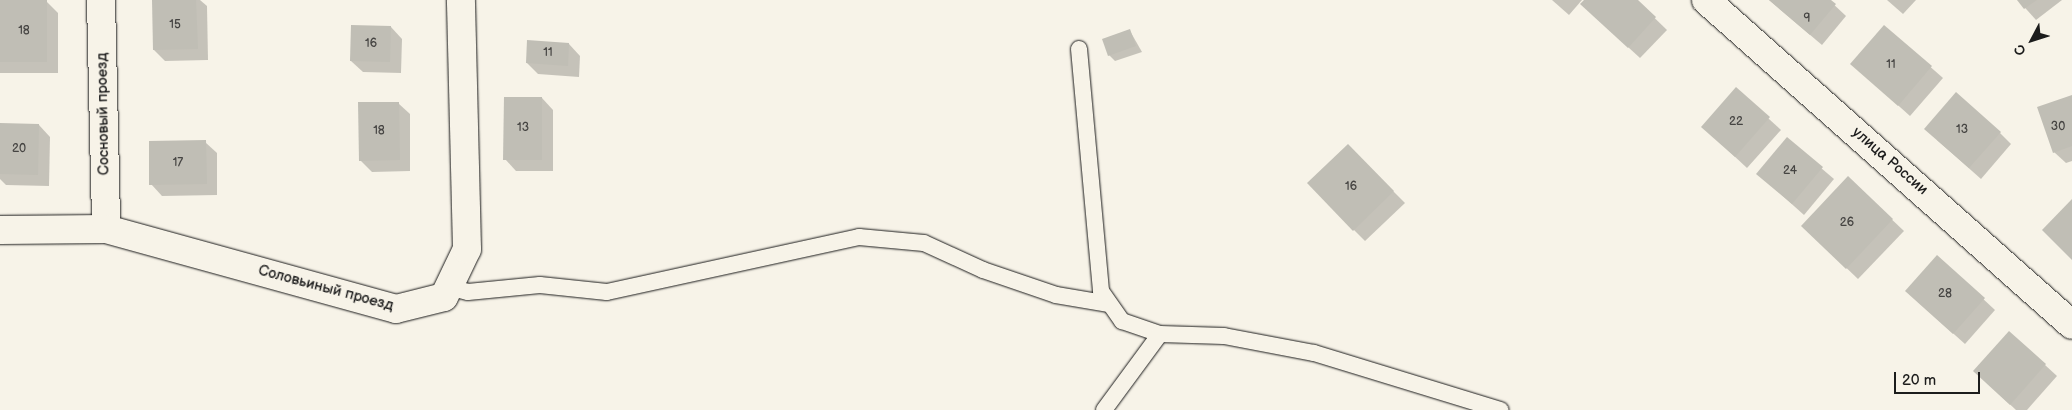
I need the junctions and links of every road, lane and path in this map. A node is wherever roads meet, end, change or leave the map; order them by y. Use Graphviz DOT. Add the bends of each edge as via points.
graph roads {
  1 [pos="101,0"];
  2 [pos="461,0"];
  3 [pos="1706,0"];
  4 [pos="1079,49"];
  5 [pos="106,229"];
  6 [pos="0,230"];
  7 [pos="452,288"];
  8 [pos="1109,304"];
  9 [pos="2072,325"];
  10 [pos="1160,334"];
  11 [pos="1104,410"];
  12 [pos="1502,410"];
  1 -- 5 [label="street, Сосновый проезд"];
  2 -- 7 [label="street" via="467,249"];
  3 -- 9 [label="street, улица России"];
  4 -- 8 [label="lane" via="1101,291"];
  5 -- 6 [label="street, Соловьиный проезд"];
  5 -- 7 [label="street, Соловьиный проезд" via="396,308 444,297"];
  7 -- 8 [label="lane" via="468,292 540,285 607,292 859,237 924,243 1056,295"];
  8 -- 10 [label="lane" via="1122,321"];
  10 -- 11 [label="lane"];
  10 -- 12 [label="lane" via="1224,336 1314,353"];
}
